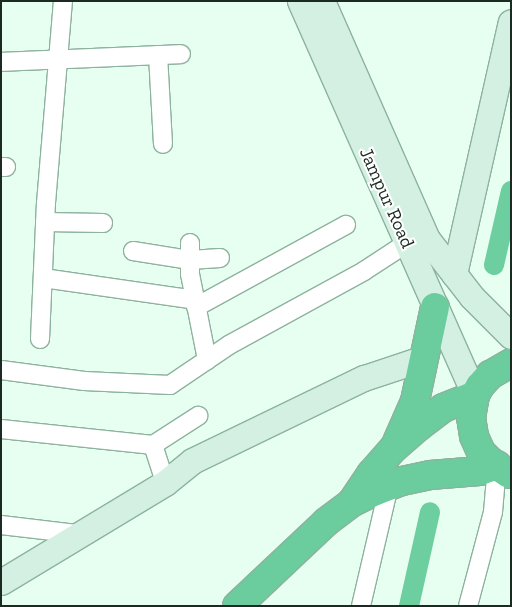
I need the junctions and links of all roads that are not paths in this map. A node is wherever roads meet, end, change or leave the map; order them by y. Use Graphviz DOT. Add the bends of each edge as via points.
graph roads {
  1 [pos="62,1"];
  2 [pos="300,1"];
  3 [pos="322,1"];
  4 [pos="511,22"];
  5 [pos="181,54"];
  6 [pos="158,55"];
  7 [pos="58,60"];
  8 [pos="1,62"];
  9 [pos="163,144"];
  10 [pos="45,222"];
  11 [pos="103,223"];
  12 [pos="346,225"];
  13 [pos="407,242"];
  14 [pos="133,251"];
  15 [pos="190,252"];
  16 [pos="220,258"];
  17 [pos="454,274"];
  18 [pos="43,278"];
  19 [pos="196,303"];
  20 [pos="436,307"];
  21 [pos="511,336"];
  22 [pos="40,339"];
  23 [pos="424,358"];
  24 [pos="207,360"];
  25 [pos="511,363"];
  26 [pos="1,370"];
  27 [pos="475,395"];
  28 [pos="198,416"];
  29 [pos="1,429"];
  30 [pos="154,445"];
  31 [pos="394,448"];
  32 [pos="504,470"];
  33 [pos="165,483"];
  34 [pos="389,486"];
  35 [pos="351,504"];
  36 [pos="1,525"];
  37 [pos="78,534"];
  38 [pos="1,582"];
  39 [pos="470,604"];
  40 [pos="237,606"];
  41 [pos="362,606"];
  1 -- 7 [label="street"];
  2 -- 13 [label="main road, Jampur Road"];
  3 -- 17 [label="main road, Jampur Road" via="412,209 427,238"];
  4 -- 17 [label="main road"];
  5 -- 6 [label="street"];
  6 -- 7 [label="street"];
  6 -- 9 [label="street"];
  7 -- 8 [label="street"];
  7 -- 10 [label="street"];
  10 -- 11 [label="street"];
  10 -- 18 [label="street"];
  12 -- 19 [label="street"];
  13 -- 20 [label="main road, Jampur Road"];
  13 -- 24 [label="street" via="364,271 228,345"];
  14 -- 15 [label="street"];
  15 -- 16 [label="street"];
  15 -- 19 [label="street"];
  17 -- 21 [label="main road, Jampur Road"];
  18 -- 19 [label="street"];
  18 -- 22 [label="street"];
  19 -- 24 [label="street"];
  20 -- 23 [label="highway"];
  20 -- 27 [label="main road, Jampur Road"];
  23 -- 31 [label="highway" via="415,401"];
  23 -- 33 [label="main road" via="364,378 296,409 192,461"];
  24 -- 26 [label="street" via="170,385 84,381"];
  25 -- 27 [label="highway" via="490,375"];
  27 -- 31 [label="highway" via="443,408"];
  27 -- 32 [label="highway" via="471,418 474,436 481,452"];
  28 -- 30 [label="street"];
  29 -- 30 [label="street"];
  30 -- 33 [label="street"];
  31 -- 35 [label="highway"];
  32 -- 34 [label="highway" via="430,475"];
  32 -- 39 [label="street"];
  33 -- 37 [label="main road"];
  34 -- 35 [label="highway"];
  34 -- 41 [label="street"];
  35 -- 40 [label="highway" via="326,522"];
  36 -- 37 [label="street"];
  37 -- 38 [label="main road"];
}
